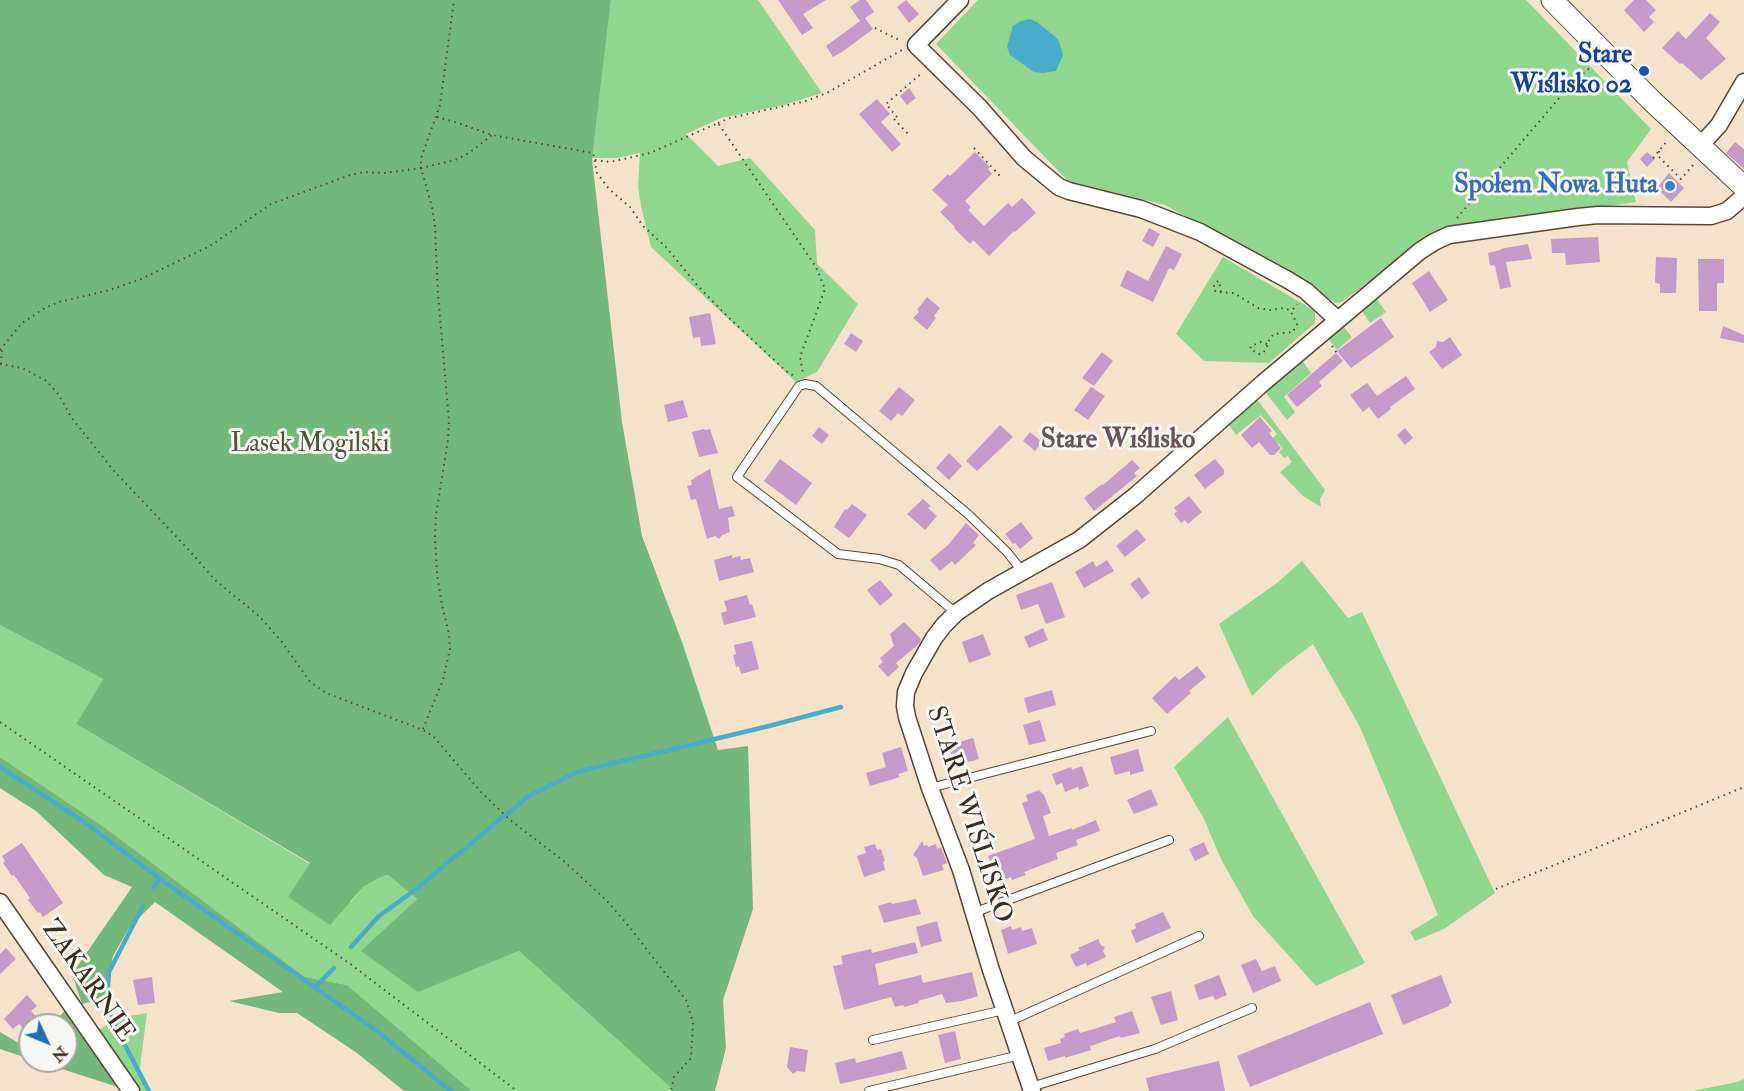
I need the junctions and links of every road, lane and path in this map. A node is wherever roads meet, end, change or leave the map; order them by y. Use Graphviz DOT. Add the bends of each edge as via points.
graph roads {
  1 [pos="454,0"];
  2 [pos="960,0"];
  3 [pos="1552,0"];
  4 [pos="875,28"];
  5 [pos="910,43"];
  6 [pos="1596,62"];
  7 [pos="921,74"];
  8 [pos="1744,82"];
  9 [pos="437,117"];
  10 [pos="718,123"];
  11 [pos="492,135"];
  12 [pos="1671,135"];
  13 [pos="910,136"];
  14 [pos="975,148"];
  15 [pos="1659,151"];
  16 [pos="1700,152"];
  17 [pos="1653,158"];
  18 [pos="594,160"];
  19 [pos="421,168"];
  20 [pos="1000,176"];
  21 [pos="1744,187"];
  22 [pos="1744,195"];
  23 [pos="1449,235"];
  24 [pos="1306,291"];
  25 [pos="1221,292"];
  26 [pos="1292,311"];
  27 [pos="1338,320"];
  28 [pos="1267,344"];
  29 [pos="1,349"];
  30 [pos="1,364"];
  31 [pos="807,383"];
  32 [pos="1022,571"];
  33 [pos="956,612"];
  34 [pos="0,722"];
  35 [pos="423,730"];
  36 [pos="1151,731"];
  37 [pos="1744,787"];
  38 [pos="930,788"];
  39 [pos="1169,840"];
  40 [pos="1496,889"];
  41 [pos="0,902"];
  42 [pos="973,912"];
  43 [pos="1199,936"];
  44 [pos="1252,1008"];
  45 [pos="1006,1016"];
  46 [pos="873,1040"];
  47 [pos="1020,1055"];
  48 [pos="1032,1089"];
  49 [pos="131,1091"];
  50 [pos="517,1091"];
  51 [pos="671,1091"];
  52 [pos="869,1091"];
  1 -- 9 [label="path"];
  2 -- 5 [label="street"];
  3 -- 16 [label="street"];
  4 -- 5 [label="path"];
  5 -- 10 [label="path" via="827,93"];
  5 -- 24 [label="street" via="980,108 1024,158 1059,187 1141,209 1200,232"];
  6 -- 23 [label="path" via="1572,83 1447,229"];
  7 -- 13 [label="path" via="886,104"];
  8 -- 16 [label="street"];
  9 -- 11 [label="path"];
  9 -- 19 [label="path"];
  10 -- 18 [label="path" via="650,153 610,162"];
  10 -- 31 [label="path" via="816,267 825,289 800,357"];
  11 -- 18 [label="path" via="593,153"];
  11 -- 19 [label="path" via="456,160"];
  12 -- 15 [label="path"];
  14 -- 20 [label="path"];
  15 -- 16 [label="path" via="1659,157 1680,179"];
  15 -- 17 [label="path"];
  16 -- 21 [label="street"];
  18 -- 31 [label="path" via="597,173 609,189 630,207 697,285 786,371"];
  19 -- 29 [label="path" via="350,175 282,200 262,209 210,246 151,274 45,308 22,323"];
  19 -- 35 [label="path" via="435,227 449,421 435,536 437,575 450,649 443,680"];
  22 -- 23 [label="street, STARE WIŚLISKO" via="1727,211 1711,216 1588,216"];
  23 -- 27 [label="street, STARE WIŚLISKO" via="1420,251"];
  24 -- 26 [label="path"];
  24 -- 27 [label="street"];
  25 -- 26 [label="path" via="1234,293 1258,308"];
  26 -- 28 [label="path" via="1297,324 1293,332 1274,334"];
  27 -- 32 [label="street, STARE WIŚLISKO" via="1135,496 1079,540"];
  28 -- 28 [label="path" via="1260,354 1250,349 1261,342"];
  29 -- 30 [label="path"];
  30 -- 35 [label="path" via="22,368 52,387 114,471 215,580 259,616 310,682 326,693"];
  31 -- 32 [label="lane" via="816,386 969,515"];
  31 -- 33 [label="lane" via="799,386 737,477 838,554 899,565"];
  32 -- 33 [label="street, STARE WIŚLISKO"];
  33 -- 38 [label="street, STARE WIŚLISKO" via="934,638 905,698 907,717"];
  34 -- 50 [label="path" via="349,963"];
  35 -- 51 [label="path" via="433,736 510,820 566,862 606,900 686,1000 693,1023 691,1058 674,1077"];
  36 -- 38 [label="lane"];
  37 -- 40 [label="path"];
  38 -- 42 [label="street, STARE WIŚLISKO"];
  39 -- 42 [label="lane"];
  41 -- 49 [label="street, ZAKARNIE"];
  42 -- 45 [label="street, STARE WIŚLISKO"];
  43 -- 45 [label="lane"];
  44 -- 48 [label="lane" via="1155,1049"];
  45 -- 46 [label="lane"];
  45 -- 47 [label="street, STARE WIŚLISKO"];
  47 -- 48 [label="street, STARE WIŚLISKO"];
  47 -- 52 [label="lane"];
}
